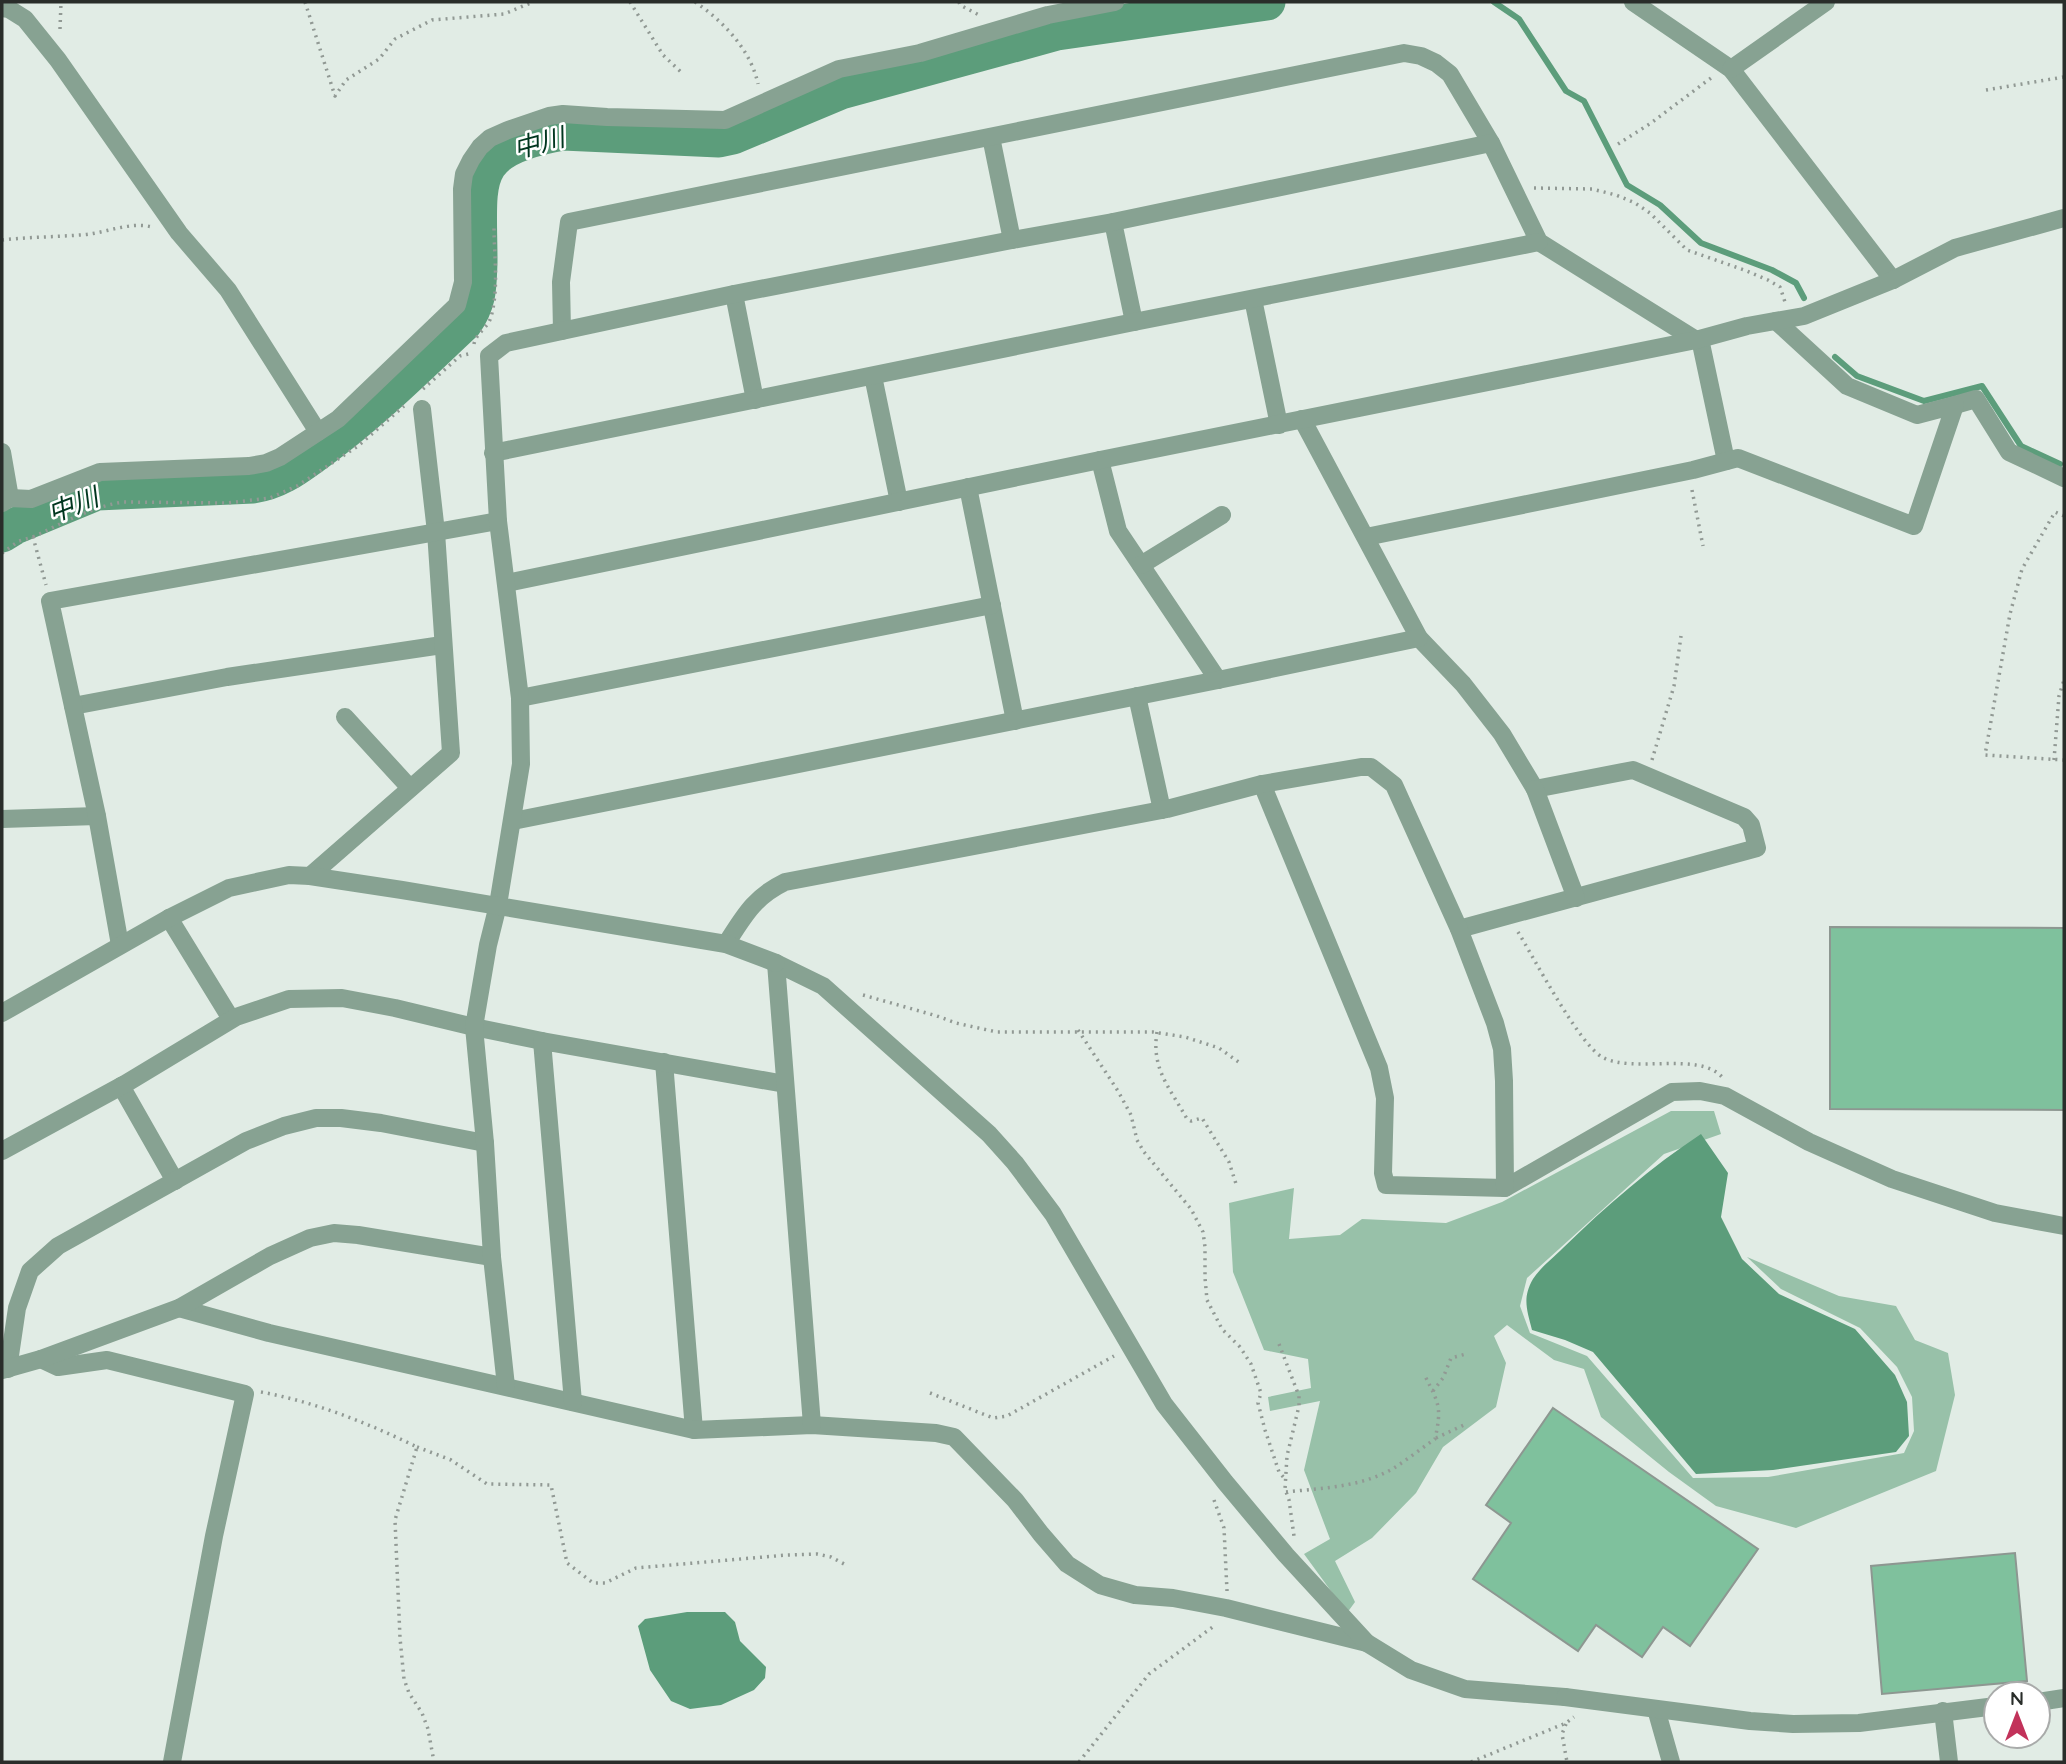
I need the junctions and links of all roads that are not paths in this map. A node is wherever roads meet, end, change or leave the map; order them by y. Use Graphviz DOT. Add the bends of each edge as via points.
graph roads {
  1 [pos="1115,2"];
  2 [pos="1633,2"];
  3 [pos="1826,2"];
  4 [pos="2,8"];
  5 [pos="1727,66"];
  6 [pos="990,138"];
  7 [pos="1491,143"];
  8 [pos="2064,218"];
  9 [pos="1113,222"];
  10 [pos="1012,240"];
  11 [pos="1539,242"];
  12 [pos="1893,280"];
  13 [pos="734,294"];
  14 [pos="1252,299"];
  15 [pos="1783,320"];
  16 [pos="1134,322"];
  17 [pos="562,331"];
  18 [pos="1698,339"];
  19 [pos="873,376"];
  20 [pos="755,400"];
  21 [pos="1955,405"];
  22 [pos="422,408"];
  23 [pos="1302,419"];
  24 [pos="1279,425"];
  25 [pos="318,432"];
  26 [pos="2,452"];
  27 [pos="493,453"];
  28 [pos="1100,460"];
  29 [pos="1726,461"];
  30 [pos="2064,478"];
  31 [pos="968,487"];
  32 [pos="6,500"];
  33 [pos="899,502"];
  34 [pos="1223,515"];
  35 [pos="498,521"];
  36 [pos="436,532"];
  37 [pos="1366,537"];
  38 [pos="1141,565"];
  39 [pos="507,583"];
  40 [pos="992,605"];
  41 [pos="1419,638"];
  42 [pos="442,645"];
  43 [pos="1218,680"];
  44 [pos="1137,696"];
  45 [pos="520,698"];
  46 [pos="73,706"];
  47 [pos="345,717"];
  48 [pos="1016,721"];
  49 [pos="1262,784"];
  50 [pos="410,788"];
  51 [pos="1535,789"];
  52 [pos="1162,810"];
  53 [pos="97,816"];
  54 [pos="2,819"];
  55 [pos="513,821"];
  56 [pos="310,876"];
  57 [pos="1576,898"];
  58 [pos="498,905"];
  59 [pos="169,918"];
  60 [pos="1459,929"];
  61 [pos="726,944"];
  62 [pos="120,945"];
  63 [pos="776,963"];
  64 [pos="2,1013"];
  65 [pos="231,1020"];
  66 [pos="474,1027"];
  67 [pos="542,1041"];
  68 [pos="664,1062"];
  69 [pos="785,1084"];
  70 [pos="121,1086"];
  71 [pos="485,1143"];
  72 [pos="2,1151"];
  73 [pos="175,1181"];
  74 [pos="1505,1188"];
  75 [pos="2064,1226"];
  76 [pos="492,1257"];
  77 [pos="180,1308"];
  78 [pos="41,1359"];
  79 [pos="5,1369"];
  80 [pos="506,1386"];
  81 [pos="573,1402"];
  82 [pos="812,1425"];
  83 [pos="694,1430"];
  84 [pos="1367,1643"];
  85 [pos="1982,1707"];
  86 [pos="1656,1709"];
  87 [pos="1943,1711"];
  88 [pos="172,1762"];
  89 [pos="1671,1762"];
  90 [pos="1949,1762"];
  1 -- 25 [label="street" via="1048,15 920,53 839,69 724,120 563,114 490,138 464,174 463,282 457,305 338,419"];
  2 -- 5 [label="street"];
  3 -- 5 [label="street"];
  4 -- 25 [label="street" via="25,19 58,60 179,233 228,290"];
  5 -- 12 [label="street"];
  6 -- 7 [label="street" via="1404,53 1421,56 1450,74"];
  6 -- 10 [label="street"];
  6 -- 17 [label="street" via="569,222 561,282"];
  7 -- 9 [label="street"];
  7 -- 11 [label="street"];
  8 -- 12 [label="street" via="1955,248"];
  9 -- 10 [label="street"];
  9 -- 16 [label="street"];
  10 -- 13 [label="street"];
  11 -- 14 [label="street"];
  11 -- 18 [label="street"];
  12 -- 15 [label="street"];
  13 -- 17 [label="street"];
  13 -- 20 [label="street"];
  14 -- 16 [label="street"];
  14 -- 24 [label="street"];
  15 -- 18 [label="street"];
  15 -- 21 [label="street" via="1847,386 1917,415"];
  16 -- 19 [label="street"];
  17 -- 27 [label="street" via="506,343 489,356"];
  18 -- 23 [label="street"];
  18 -- 29 [label="street"];
  19 -- 20 [label="street"];
  19 -- 33 [label="street"];
  20 -- 27 [label="street"];
  21 -- 29 [label="street" via="1914,526 1738,458"];
  21 -- 30 [label="street" via="1976,398 2009,452"];
  22 -- 36 [label="street"];
  23 -- 24 [label="street"];
  23 -- 37 [label="street"];
  24 -- 28 [label="street"];
  25 -- 32 [label="street" via="266,463 100,472 32,499"];
  26 -- 32 [label="street"];
  27 -- 35 [label="street"];
  28 -- 31 [label="street"];
  28 -- 38 [label="street" via="1118,531"];
  29 -- 37 [label="street"];
  31 -- 33 [label="street"];
  31 -- 40 [label="street"];
  33 -- 39 [label="street"];
  34 -- 38 [label="street"];
  35 -- 36 [label="street"];
  35 -- 39 [label="street"];
  36 -- 42 [label="street"];
  36 -- 46 [label="street" via="50,601"];
  37 -- 41 [label="street"];
  38 -- 43 [label="street"];
  39 -- 45 [label="street"];
  40 -- 45 [label="street"];
  40 -- 48 [label="street"];
  41 -- 43 [label="street"];
  41 -- 51 [label="street" via="1502,734"];
  42 -- 46 [label="street"];
  42 -- 50 [label="street" via="451,753"];
  43 -- 44 [label="street"];
  44 -- 48 [label="street"];
  44 -- 52 [label="street"];
  45 -- 55 [label="street" via="521,764"];
  46 -- 53 [label="street"];
  47 -- 50 [label="street"];
  48 -- 55 [label="street"];
  49 -- 52 [label="street"];
  49 -- 60 [label="street" via="1361,767 1381,773 1394,785"];
  49 -- 74 [label="street" via="1379,1068 1385,1098 1386,1185"];
  50 -- 56 [label="street"];
  51 -- 57 [label="street"];
  51 -- 57 [label="street" via="1633,770 1744,817 1751,825 1757,848"];
  52 -- 61 [label="street" via="785,882 766,891"];
  53 -- 54 [label="street"];
  53 -- 62 [label="street"];
  55 -- 58 [label="street"];
  56 -- 58 [label="street"];
  56 -- 59 [label="street" via="289,875 229,888"];
  57 -- 60 [label="street"];
  58 -- 61 [label="street"];
  58 -- 66 [label="street"];
  59 -- 62 [label="street"];
  59 -- 65 [label="street"];
  60 -- 74 [label="street" via="1502,1049"];
  61 -- 63 [label="street"];
  62 -- 64 [label="street"];
  63 -- 69 [label="street"];
  63 -- 84 [label="street" via="823,986 1016,1163 1053,1214 1164,1404 1283,1552"];
  65 -- 66 [label="street" via="289,999 342,998"];
  65 -- 70 [label="street"];
  66 -- 67 [label="street"];
  66 -- 71 [label="street"];
  67 -- 68 [label="street"];
  67 -- 81 [label="street"];
  68 -- 69 [label="street"];
  68 -- 83 [label="street"];
  69 -- 82 [label="street"];
  70 -- 72 [label="street"];
  70 -- 73 [label="street"];
  71 -- 73 [label="street" via="381,1123 316,1118 246,1141"];
  71 -- 76 [label="street"];
  73 -- 79 [label="street" via="58,1246 30,1271"];
  74 -- 75 [label="street" via="1672,1092 1700,1091 1725,1096 1892,1180 1995,1213"];
  76 -- 77 [label="street" via="334,1233 270,1256"];
  76 -- 80 [label="street"];
  77 -- 78 [label="street"];
  77 -- 80 [label="street" via="268,1333"];
  78 -- 79 [label="street"];
  78 -- 88 [label="street" via="58,1367 107,1360 245,1394"];
  80 -- 81 [label="street"];
  81 -- 83 [label="street"];
  82 -- 83 [label="street"];
  82 -- 84 [label="street" via="954,1437 1015,1500 1067,1564 1100,1585 1135,1595 1226,1608"];
  84 -- 86 [label="street" via="1410,1670 1465,1689"];
  85 -- 87 [label="street"];
  86 -- 87 [label="street" via="1793,1724 1859,1723"];
  86 -- 89 [label="street"];
  87 -- 90 [label="street"];
}
